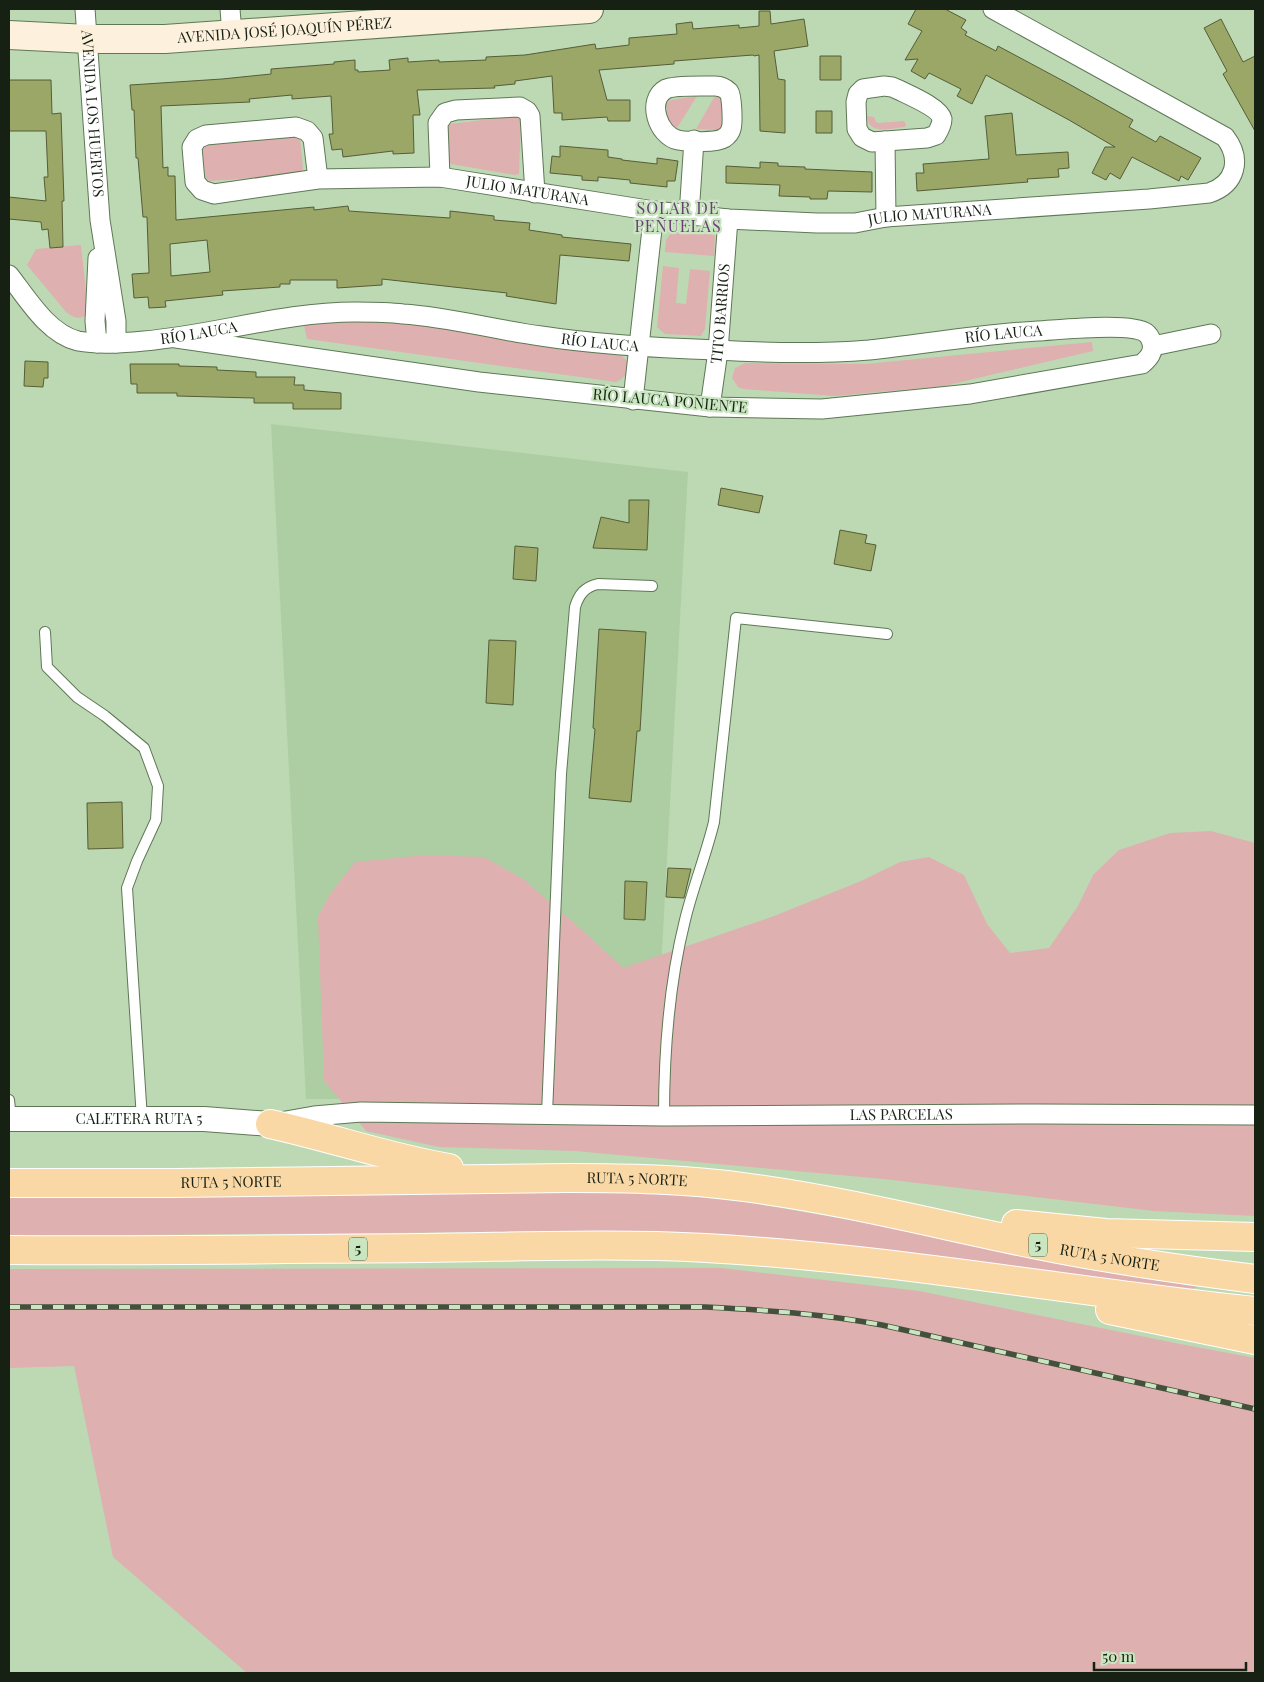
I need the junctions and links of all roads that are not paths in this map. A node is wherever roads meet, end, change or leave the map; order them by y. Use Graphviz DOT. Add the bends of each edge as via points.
graph roads {
  1 [pos="85,9"];
  2 [pos="589,9"];
  3 [pos="993,9"];
  4 [pos="231,21"];
  5 [pos="9,34"];
  6 [pos="88,39"];
  7 [pos="694,140"];
  8 [pos="885,141"];
  9 [pos="440,177"];
  10 [pos="318,179"];
  11 [pos="536,193"];
  12 [pos="654,211"];
  13 [pos="689,215"];
  14 [pos="886,217"];
  15 [pos="728,219"];
  16 [pos="100,220"];
  17 [pos="9,276"];
  18 [pos="1211,334"];
  19 [pos="176,338"];
  20 [pos="97,343"];
  21 [pos="116,343"];
  22 [pos="638,346"];
  23 [pos="1153,346"];
  24 [pos="718,351"];
  25 [pos="633,400"];
  26 [pos="710,407"];
  27 [pos="652,586"];
  28 [pos="45,632"];
  29 [pos="887,634"];
  30 [pos="10,1113"];
  31 [pos="548,1114"];
  32 [pos="1255,1115"];
  33 [pos="664,1116"];
  34 [pos="142,1119"];
  35 [pos="270,1124"];
  36 [pos="533,1179"];
  37 [pos="9,1182"];
  38 [pos="824,1199"];
  39 [pos="1255,1238"];
  40 [pos="9,1250"];
  41 [pos="906,1266"];
  42 [pos="1255,1279"];
  43 [pos="1255,1311"];
  44 [pos="1255,1340"];
  1 -- 6 [label="street, AVENIDA LOS HUERTOS"];
  2 -- 4 [label="main road, AVENIDA JOSÉ JOAQUÍN PÉREZ"];
  3 -- 14 [label="street, JULIO MATURANA" via="1225,137 1234,154 1233,172 1223,186 1208,193"];
  4 -- 6 [label="main road, AVENIDA JOSÉ JOAQUÍN PÉREZ" via="164,39"];
  5 -- 6 [label="main road, AVENIDA JOSÉ JOAQUÍN PÉREZ"];
  6 -- 16 [label="street, AVENIDA LOS HUERTOS"];
  7 -- 13 [label="street"];
  8 -- 14 [label="street"];
  9 -- 10 [label="street, JULIO MATURANA"];
  9 -- 11 [label="street, JULIO MATURANA"];
  9 -- 11 [label="street" via="438,123 445,113 520,107 530,116"];
  10 -- 10 [label="street, JULIO MATURANA" via="208,193 195,182 192,147 206,134 302,128 313,138"];
  11 -- 12 [label="street, JULIO MATURANA"];
  12 -- 13 [label="street, JULIO MATURANA"];
  12 -- 22 [label="street"];
  13 -- 15 [label="street, JULIO MATURANA"];
  14 -- 15 [label="street, JULIO MATURANA" via="855,223"];
  15 -- 24 [label="street, TITO BARRIOS"];
  16 -- 20 [label="street, AVENIDA LOS HUERTOS" via="95,322"];
  16 -- 21 [label="street, AVENIDA LOS HUERTOS" via="116,321"];
  17 -- 20 [label="street, RÍO LAUCA" via="51,327 63,336"];
  18 -- 23 [label="street"];
  19 -- 21 [label="street, RÍO LAUCA"];
  19 -- 22 [label="street, RÍO LAUCA" via="305,314 355,312 403,314 542,336"];
  19 -- 25 [label="street, RÍO LAUCA PONIENTE" via="479,382"];
  20 -- 21 [label="street, RÍO LAUCA"];
  22 -- 24 [label="street, RÍO LAUCA"];
  22 -- 25 [label="street"];
  23 -- 24 [label="street, RÍO LAUCA" via="1145,332 1102,328 1007,333 866,350"];
  23 -- 26 [label="street, RÍO LAUCA PONIENTE" via="1150,357 1142,364 970,394 822,409"];
  24 -- 26 [label="street, TITO BARRIOS"];
  25 -- 26 [label="street, RÍO LAUCA PONIENTE"];
  27 -- 31 [label="lane" via="590,586 584,590 576,607 561,774"];
  28 -- 34 [label="lane" via="47,667 77,697 144,748 158,786 156,820 127,888"];
  29 -- 33 [label="lane" via="736,618 714,822 684,921 670,1007"];
  30 -- 34 [label="street, CALETERA RUTA 5"];
  31 -- 33 [label="street, LAS PARCELAS"];
  31 -- 35 [label="street, LAS PARCELAS" via="361,1112"];
  32 -- 33 [label="street, LAS PARCELAS"];
  34 -- 35 [label="street, CALETERA RUTA 5"];
  35 -- 36 [label="highway" via="414,1162"];
  36 -- 37 [label="highway, RUTA 5 NORTE / 5"];
  36 -- 38 [label="highway, RUTA 5 NORTE / 5" via="602,1178 705,1183"];
  38 -- 39 [label="highway" via="1028,1226 1106,1233"];
  38 -- 42 [label="highway, RUTA 5 NORTE / 5" via="1043,1246"];
  40 -- 41 [label="highway, 5" via="634,1246 775,1253"];
  41 -- 43 [label="highway, 5"];
  41 -- 44 [label="highway"];
}
